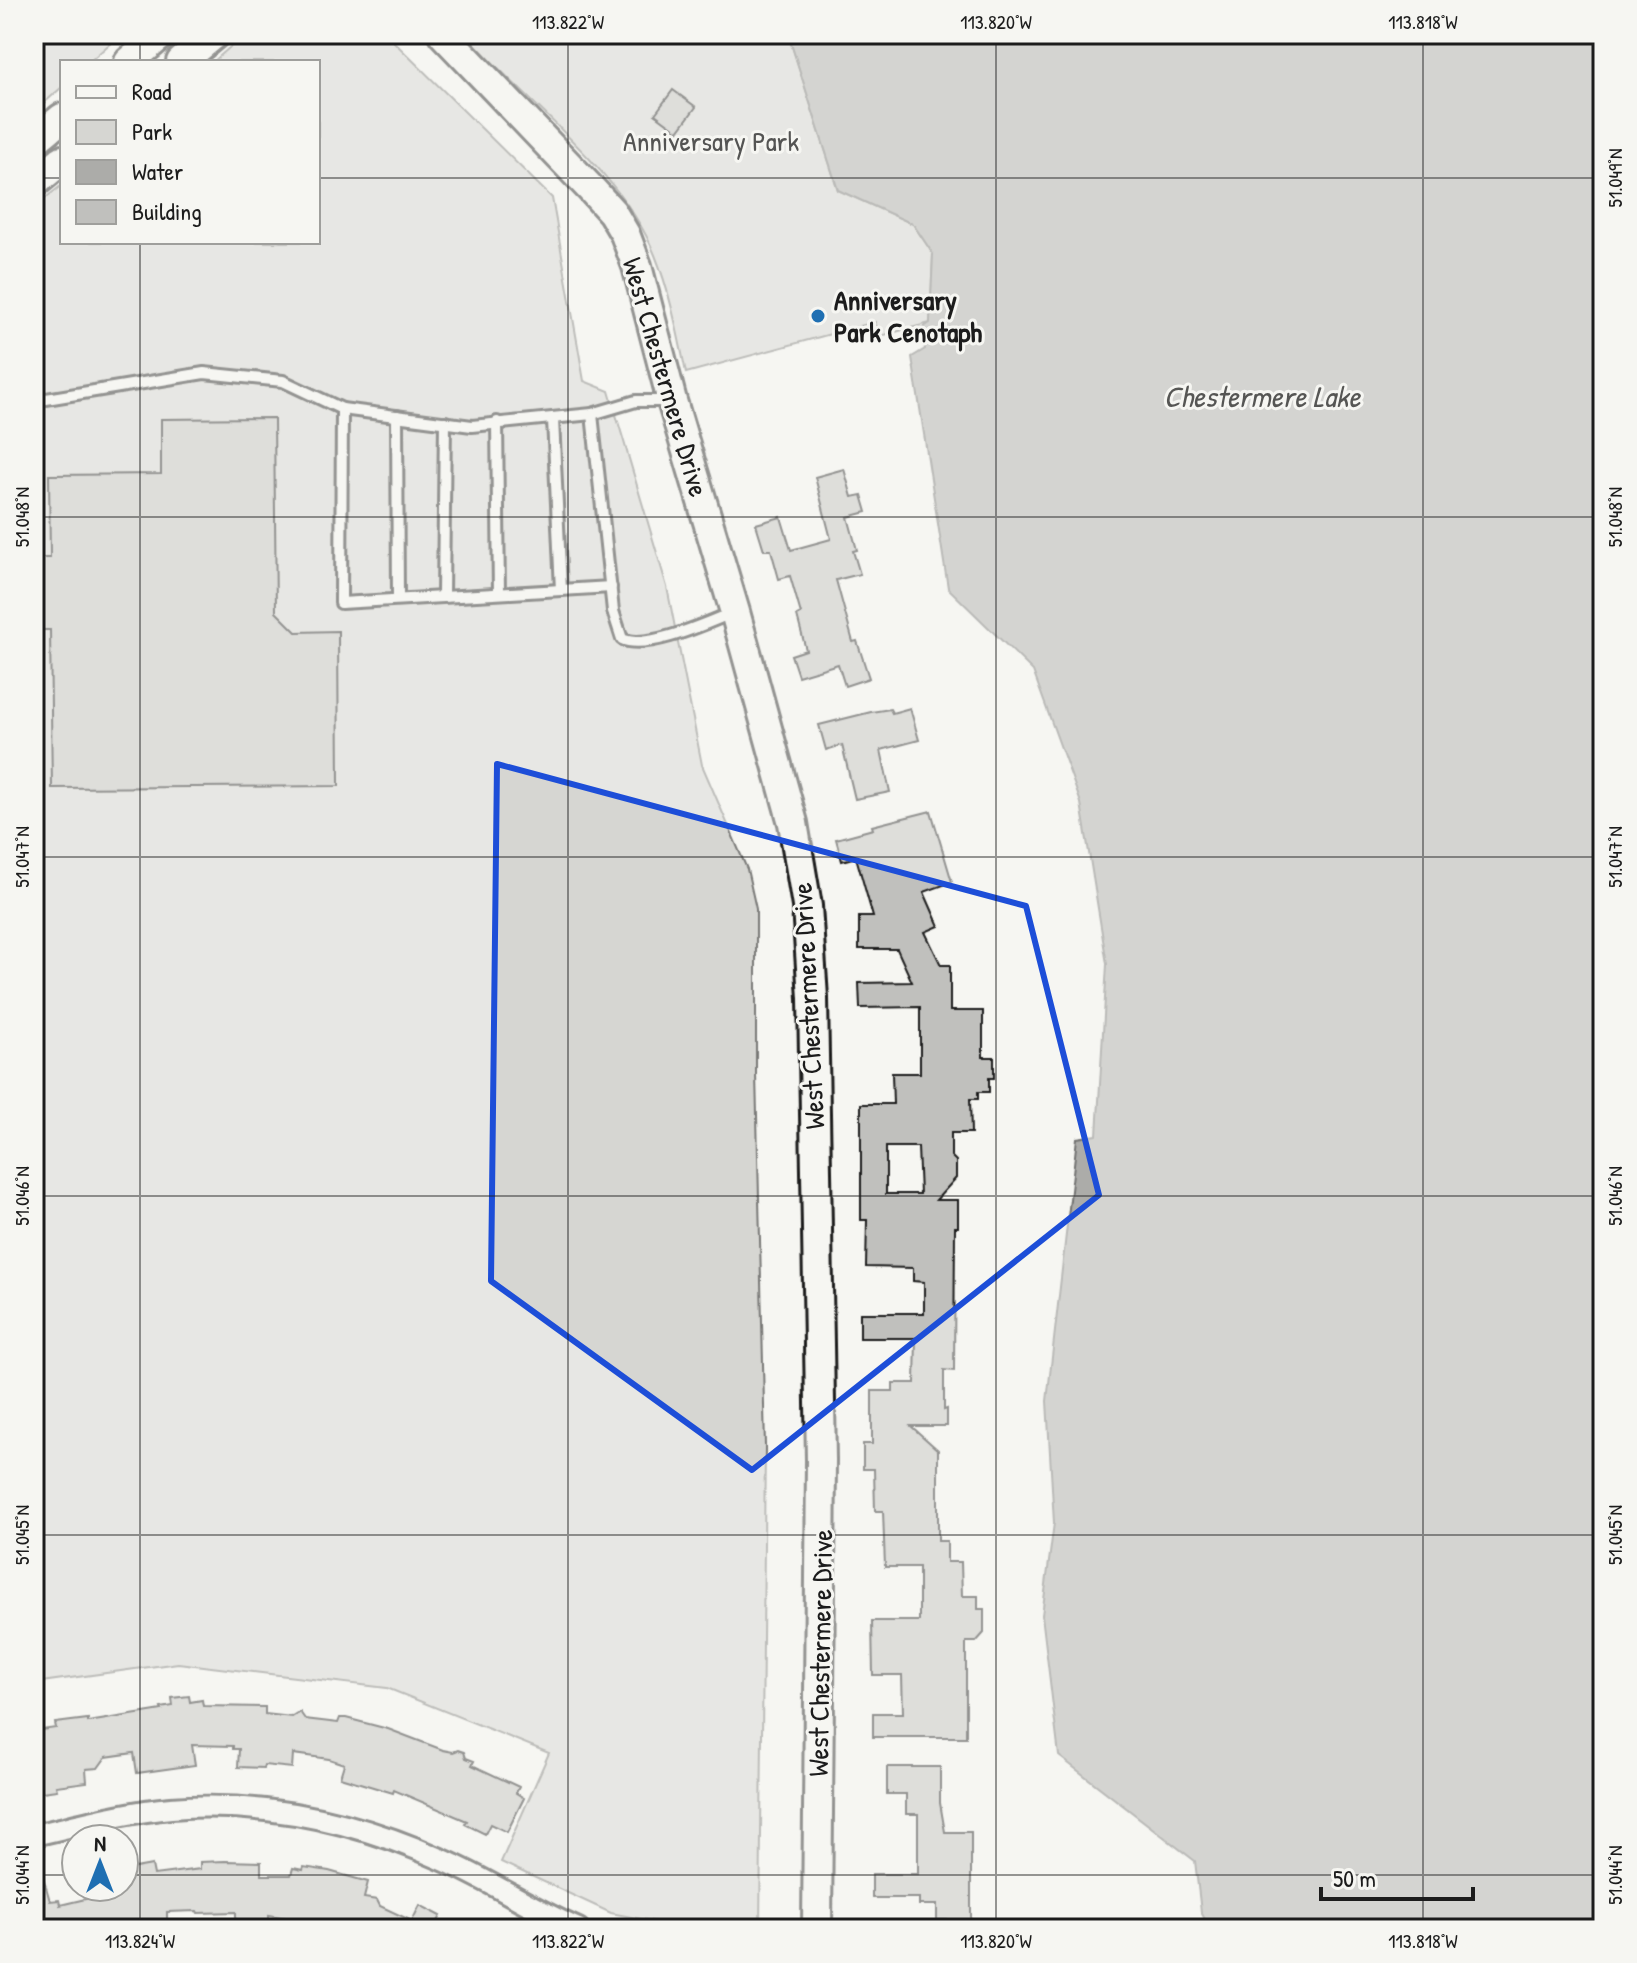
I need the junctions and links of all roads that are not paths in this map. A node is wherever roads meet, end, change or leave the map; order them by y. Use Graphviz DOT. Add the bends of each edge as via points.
graph roads {
  1 [pos="162,34"];
  2 [pos="215,34"];
  3 [pos="443,34"];
  4 [pos="131,60"];
  5 [pos="183,60"];
  6 [pos="60,120"];
  7 [pos="34,141"];
  8 [pos="60,162"];
  9 [pos="34,183"];
  10 [pos="34,401"];
  11 [pos="672,401"];
  12 [pos="342,409"];
  13 [pos="592,414"];
  14 [pos="397,416"];
  15 [pos="553,419"];
  16 [pos="445,422"];
  17 [pos="497,422"];
  18 [pos="611,587"];
  19 [pos="561,590"];
  20 [pos="499,593"];
  21 [pos="443,596"];
  22 [pos="398,599"];
  23 [pos="735,612"];
  24 [pos="34,1835"];
  25 [pos="578,1929"];
  26 [pos="817,1929"];
  1 -- 4 [label="street"];
  2 -- 5 [label="street"];
  3 -- 11 [label="street, West Chestermere Drive" via="612,212 637,266"];
  6 -- 7 [label="street"];
  8 -- 9 [label="street"];
  10 -- 12 [label="lane" via="204,373 283,381"];
  11 -- 13 [label="lane" via="636,401"];
  11 -- 23 [label="street, West Chestermere Drive"];
  12 -- 14 [label="lane"];
  12 -- 22 [label="lane" via="341,603"];
  13 -- 15 [label="lane"];
  13 -- 18 [label="lane"];
  14 -- 16 [label="lane"];
  14 -- 22 [label="lane"];
  15 -- 17 [label="lane"];
  15 -- 19 [label="lane"];
  16 -- 17 [label="lane"];
  16 -- 21 [label="lane"];
  17 -- 20 [label="lane"];
  18 -- 19 [label="lane"];
  18 -- 23 [label="lane" via="622,639 631,644 685,632"];
  19 -- 20 [label="lane"];
  20 -- 21 [label="lane"];
  21 -- 22 [label="lane"];
  23 -- 26 [label="street, West Chestermere Drive" via="793,823 807,906 813,998 821,1460"];
  24 -- 25 [label="street" via="169,1808 262,1808 308,1815 351,1825 444,1860"];
}
